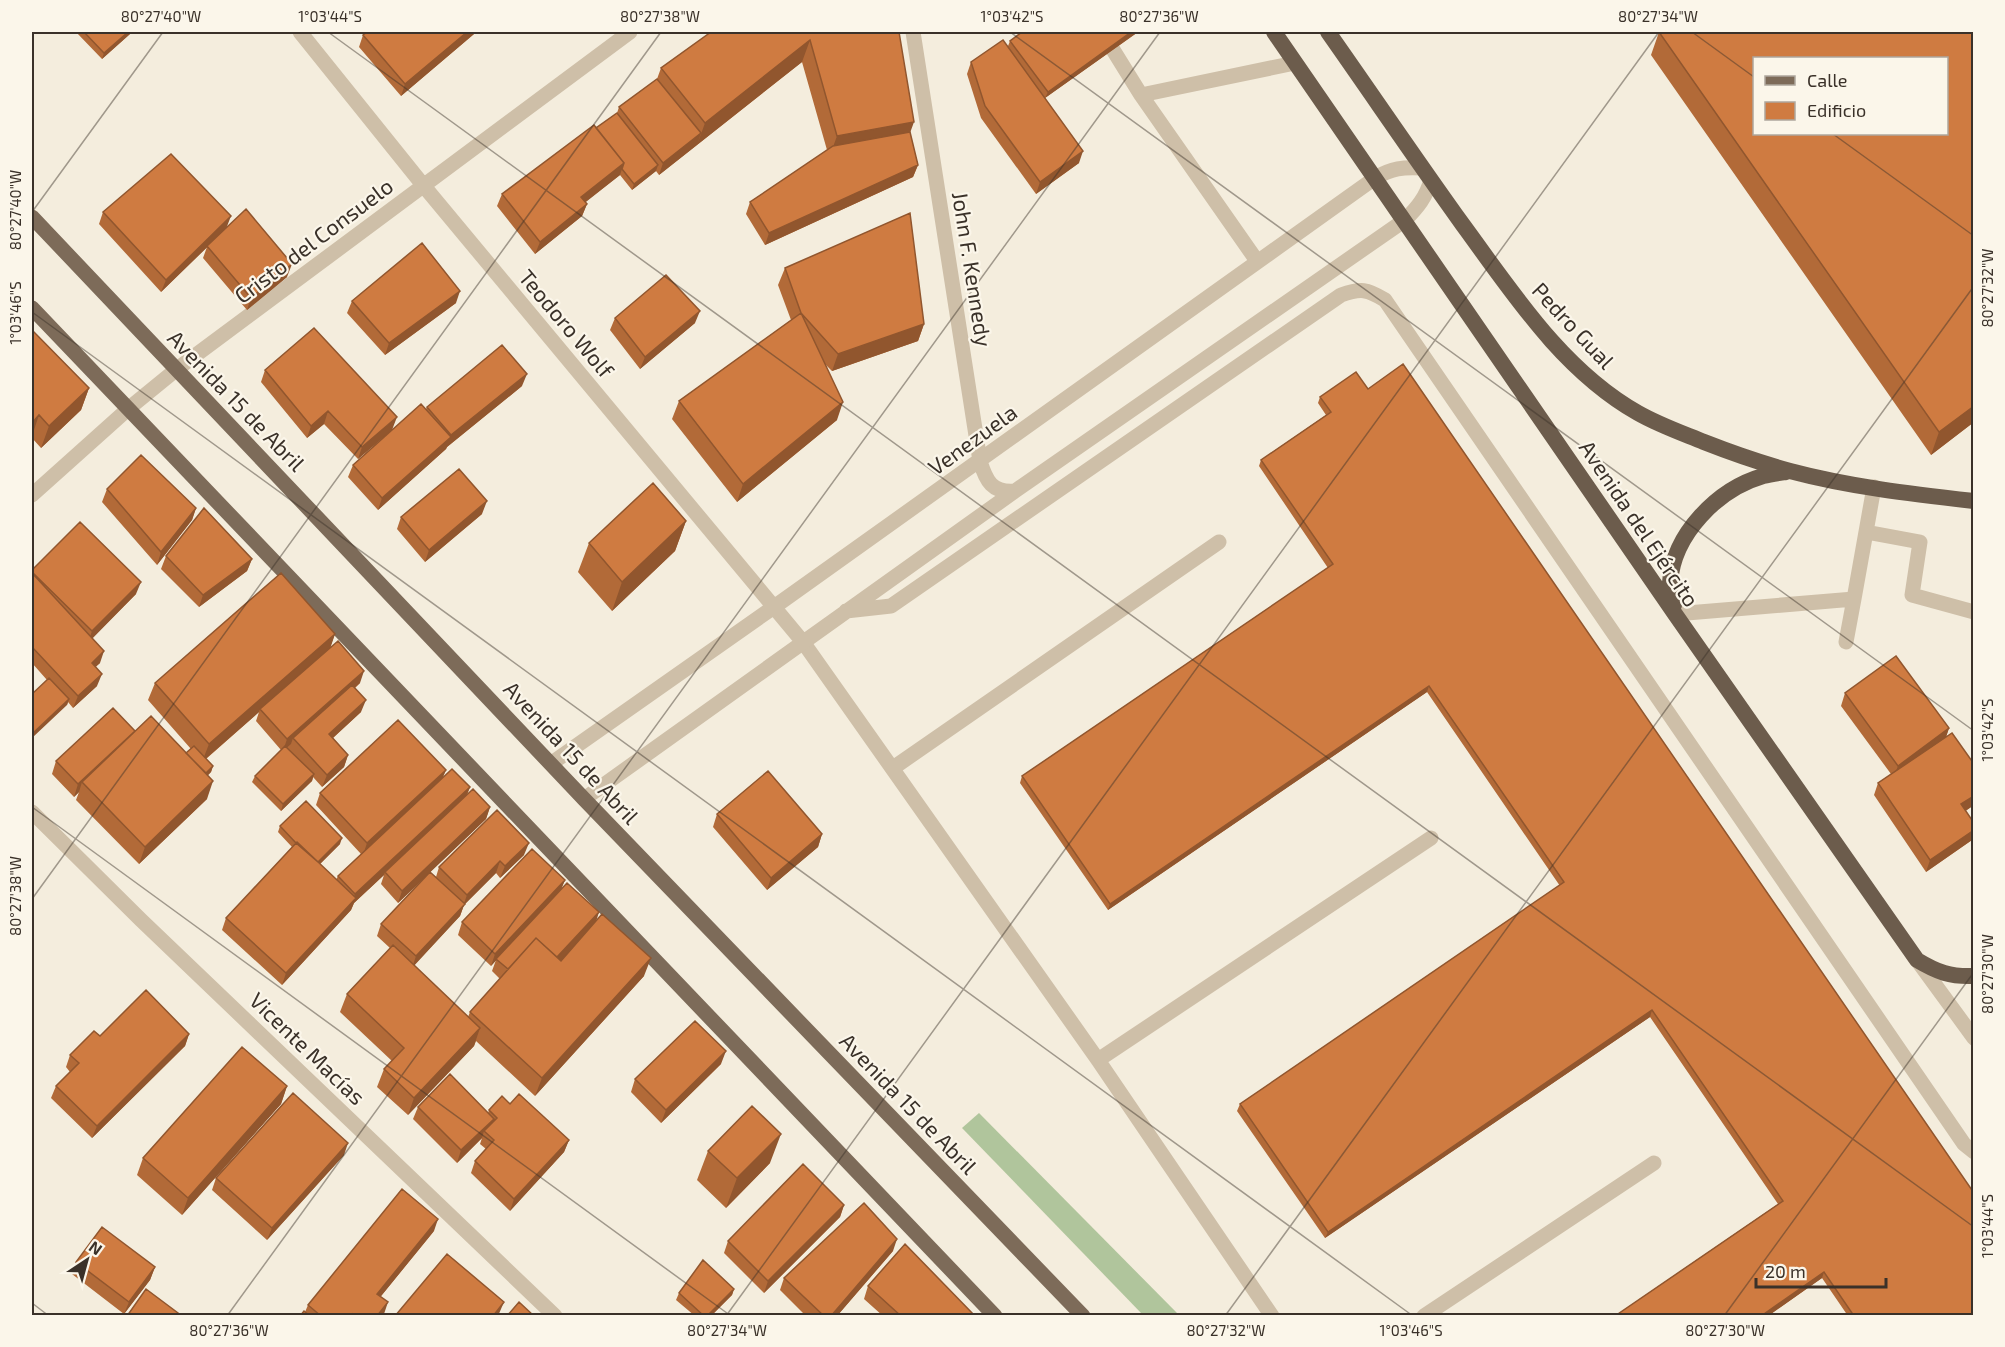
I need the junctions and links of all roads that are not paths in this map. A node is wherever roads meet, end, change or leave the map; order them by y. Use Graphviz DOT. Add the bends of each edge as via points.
graph roads {
  1 [pos="300,32"];
  2 [pos="630,32"];
  3 [pos="913,32"];
  4 [pos="1102,32"];
  5 [pos="1274,32"];
  6 [pos="1328,32"];
  7 [pos="1295,63"];
  8 [pos="1141,95"];
  9 [pos="1426,174"];
  10 [pos="1375,178"];
  11 [pos="423,186"];
  12 [pos="32,217"];
  13 [pos="1405,220"];
  14 [pos="1257,261"];
  15 [pos="32,308"];
  16 [pos="177,369"];
  17 [pos="128,409"];
  18 [pos="980,461"];
  19 [pos="1790,471"];
  20 [pos="1874,488"];
  21 [pos="1015,491"];
  22 [pos="32,495"];
  23 [pos="1974,501"];
  24 [pos="1866,532"];
  25 [pos="1219,542"];
  26 [pos="1854,599"];
  27 [pos="774,607"];
  28 [pos="846,610"];
  29 [pos="1974,612"];
  30 [pos="1675,614"];
  31 [pos="803,642"];
  32 [pos="1846,642"];
  33 [pos="552,763"];
  34 [pos="893,768"];
  35 [pos="584,799"];
  36 [pos="32,812"];
  37 [pos="1431,838"];
  38 [pos="1917,960"];
  39 [pos="1974,976"];
  40 [pos="1974,1038"];
  41 [pos="1098,1060"];
  42 [pos="1974,1152"];
  43 [pos="1654,1162"];
  44 [pos="555,1316"];
  45 [pos="994,1316"];
  46 [pos="1083,1316"];
  47 [pos="1272,1316"];
  48 [pos="1424,1316"];
  1 -- 11 [label="street, Teodoro Wolf"];
  2 -- 11 [label="street, Cristo del Consuelo"];
  3 -- 18 [label="street, John F. Kennedy"];
  4 -- 8 [label="street"];
  5 -- 7 [label="highway, Avenida del Ejército"];
  6 -- 9 [label="highway, Pedro Gual"];
  7 -- 8 [label="street"];
  7 -- 10 [label="highway, Avenida del Ejército"];
  8 -- 14 [label="street"];
  9 -- 10 [label="street, Venezuela" via="1403,167"];
  9 -- 13 [label="street" via="1426,194"];
  9 -- 19 [label="highway, Pedro Gual" via="1512,293 1564,355 1605,391 1665,427"];
  10 -- 13 [label="highway, Avenida del Ejército"];
  10 -- 14 [label="street, Venezuela"];
  11 -- 16 [label="street, Cristo del Consuelo"];
  11 -- 27 [label="street, Teodoro Wolf"];
  12 -- 16 [label="main road, Avenida 15 de Abril"];
  13 -- 21 [label="street"];
  13 -- 30 [label="highway, Avenida del Ejército"];
  14 -- 18 [label="street, Venezuela"];
  15 -- 17 [label="main road"];
  16 -- 17 [label="street, Cristo del Consuelo"];
  16 -- 33 [label="main road, Avenida 15 de Abril"];
  17 -- 22 [label="street, Cristo del Consuelo"];
  17 -- 45 [label="main road"];
  18 -- 21 [label="street, John F. Kennedy" via="984,476 994,487 1004,492"];
  18 -- 27 [label="street, Venezuela"];
  19 -- 20 [label="highway, Pedro Gual"];
  19 -- 30 [label="highway" via="1740,486 1698,519 1672,565 1670,585"];
  20 -- 23 [label="highway, Pedro Gual"];
  20 -- 24 [label="street"];
  21 -- 28 [label="street"];
  24 -- 26 [label="street"];
  24 -- 29 [label="street" via="1920,543 1912,595"];
  25 -- 34 [label="street"];
  26 -- 30 [label="street"];
  26 -- 32 [label="street"];
  27 -- 31 [label="street, Teodoro Wolf"];
  27 -- 33 [label="street, Venezuela"];
  28 -- 31 [label="street"];
  28 -- 42 [label="street" via="891,606 1341,295 1371,291 1385,300 1964,1144"];
  30 -- 38 [label="highway, Avenida del Ejército"];
  31 -- 34 [label="street, Teodoro Wolf"];
  31 -- 35 [label="street"];
  33 -- 35 [label="main road, Avenida 15 de Abril"];
  34 -- 41 [label="street, Teodoro Wolf"];
  35 -- 46 [label="main road, Avenida 15 de Abril"];
  36 -- 44 [label="street, Vicente Macías"];
  37 -- 41 [label="street"];
  38 -- 39 [label="highway" via="1939,972"];
  38 -- 40 [label="street, Avenida del Ejército"];
  41 -- 47 [label="street, Teodoro Wolf"];
  43 -- 48 [label="street"];
}
